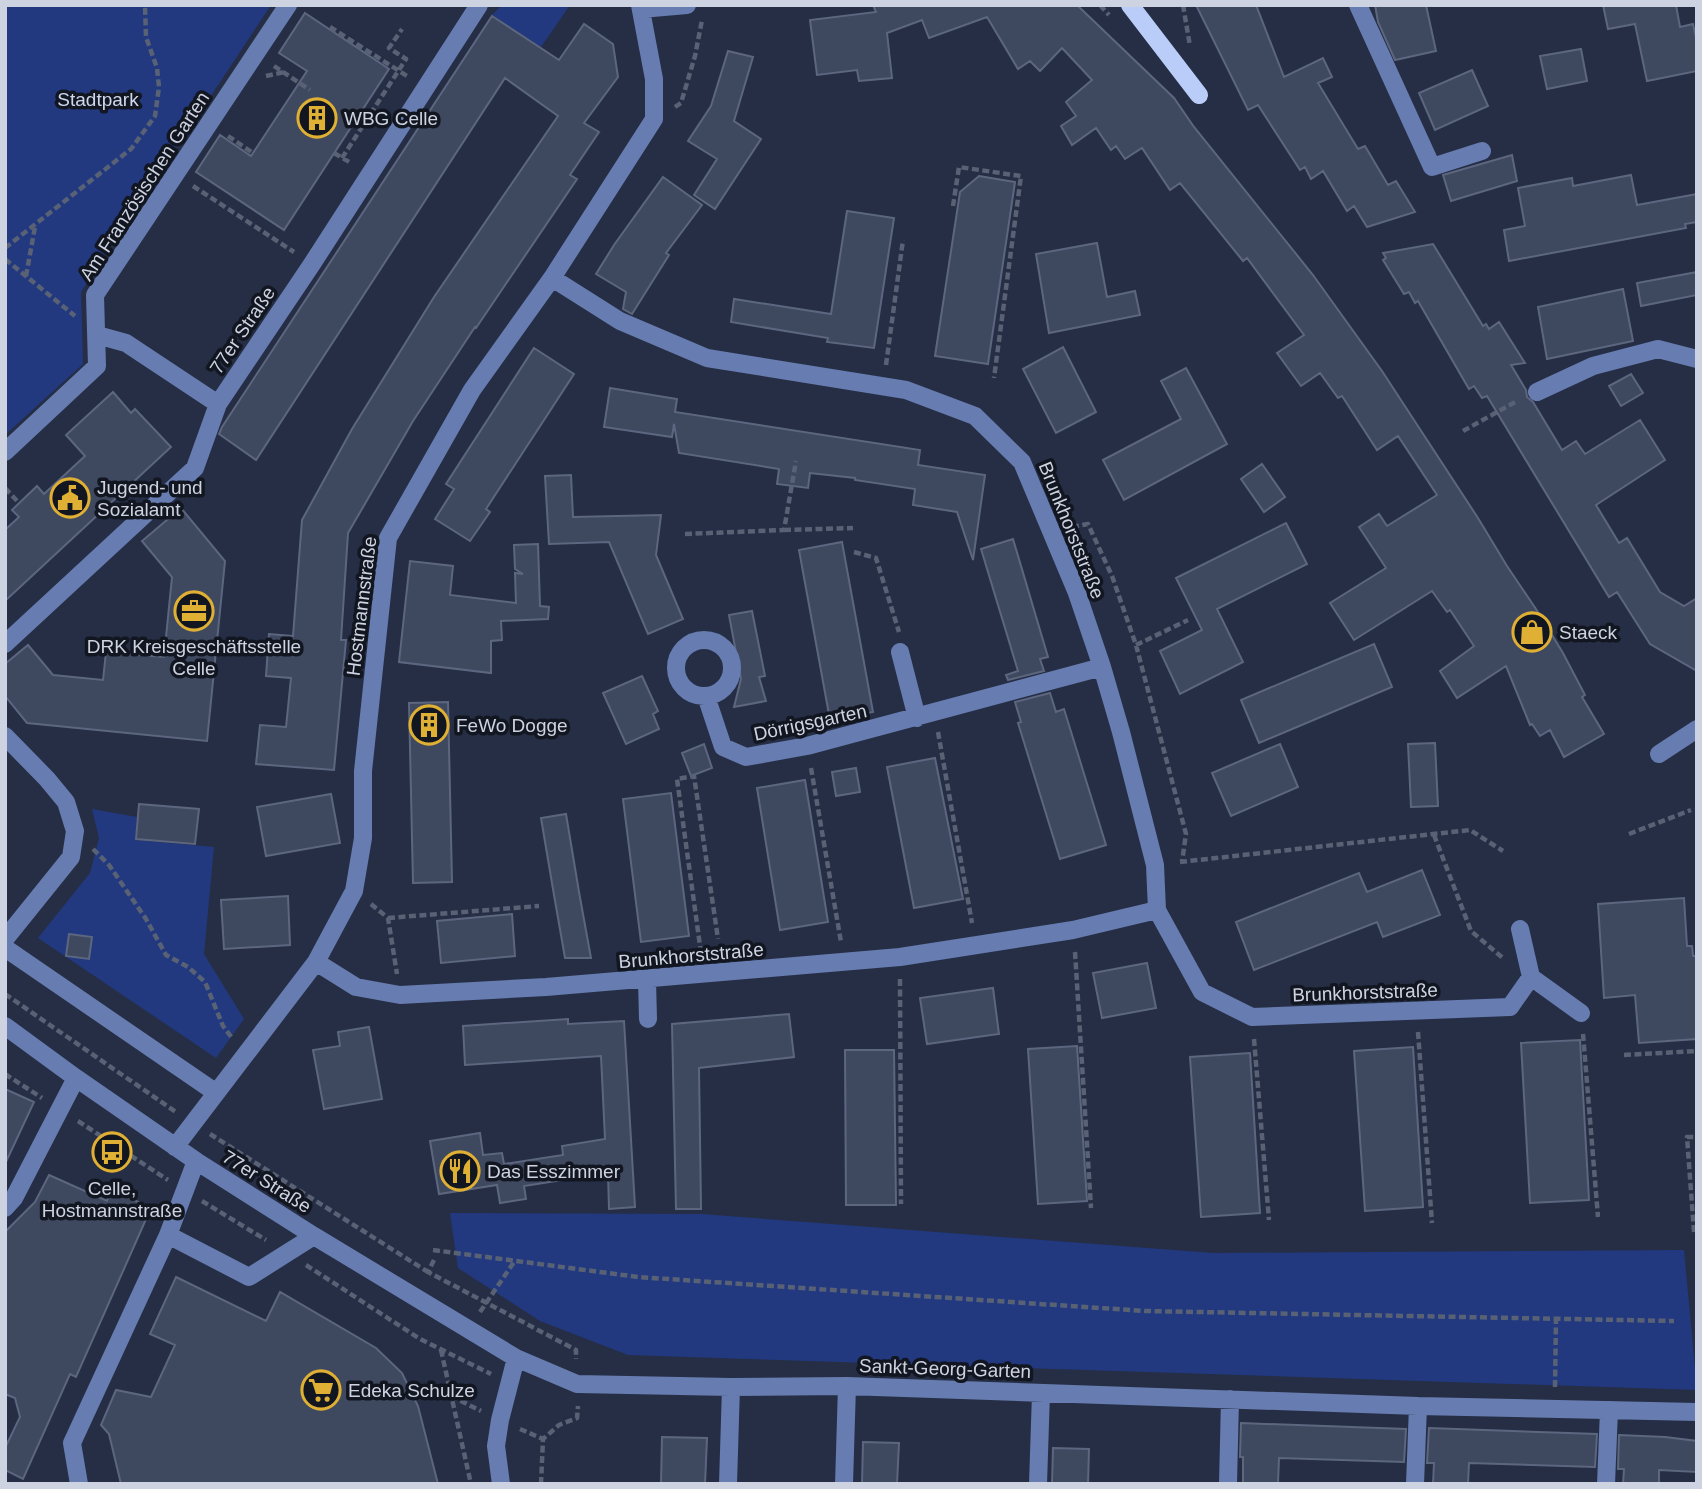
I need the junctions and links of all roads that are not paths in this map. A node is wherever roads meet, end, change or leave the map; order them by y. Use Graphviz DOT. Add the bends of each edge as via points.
graph roads {
  1 [pos="288,5"];
  2 [pos="479,5"];
  3 [pos="687,5"];
  4 [pos="1130,5"];
  5 [pos="1358,5"];
  6 [pos="641,7"];
  7 [pos="1199,95"];
  8 [pos="1482,151"];
  9 [pos="552,278"];
  10 [pos="97,335"];
  11 [pos="1697,359"];
  12 [pos="1537,391"];
  13 [pos="218,404"];
  14 [pos="5,452"];
  15 [pos="5,644"];
  16 [pos="900,652"];
  17 [pos="1102,667"];
  18 [pos="706,696"];
  19 [pos="918,718"];
  20 [pos="1697,729"];
  21 [pos="5,736"];
  22 [pos="1659,754"];
  23 [pos="1157,910"];
  24 [pos="1520,929"];
  25 [pos="5,939"];
  26 [pos="5,948"];
  27 [pos="316,962"];
  28 [pos="1531,977"];
  29 [pos="647,980"];
  30 [pos="1581,1013"];
  31 [pos="648,1018"];
  32 [pos="5,1026"];
  33 [pos="76,1078"];
  34 [pos="215,1092"];
  35 [pos="175,1147"];
  36 [pos="196,1161"];
  37 [pos="5,1208"];
  38 [pos="168,1235"];
  39 [pos="314,1236"];
  40 [pos="516,1358"];
  41 [pos="847,1386"];
  42 [pos="731,1387"];
  43 [pos="1041,1393"];
  44 [pos="1230,1399"];
  45 [pos="1418,1406"];
  46 [pos="1609,1410"];
  47 [pos="1697,1412"];
  48 [pos="79,1484"];
  49 [pos="501,1484"];
  50 [pos="727,1484"];
  51 [pos="844,1484"];
  52 [pos="1038,1484"];
  53 [pos="1227,1484"];
  54 [pos="1415,1484"];
  55 [pos="1606,1484"];
  1 -- 10 [label="street, Am Französischen Garten" via="95,295"];
  2 -- 13 [label="street, 77er Straße"];
  3 -- 6 [label="street"];
  4 -- 7 [label="main road"];
  5 -- 8 [label="street" via="1432,167"];
  6 -- 9 [label="street, Hostmannstraße" via="654,79 654,119"];
  9 -- 17 [label="street, Brunkhorststraße" via="620,321 707,358 906,390 975,416 1022,462 1077,593"];
  9 -- 27 [label="street, Hostmannstraße" via="472,390 388,538 363,771 363,838 354,891"];
  10 -- 13 [label="street" via="126,344"];
  10 -- 14 [label="street, Am Französischen Garten" via="97,366"];
  11 -- 12 [label="street" via="1658,349 1593,366"];
  13 -- 15 [label="street, 77er Straße" via="195,468"];
  16 -- 19 [label="street"];
  17 -- 19 [label="street, Dörrigsgarten"];
  17 -- 23 [label="street, Brunkhorststraße" via="1155,865"];
  18 -- 19 [label="street, Dörrigsgarten" via="723,747 746,757"];
  20 -- 22 [label="street"];
  21 -- 25 [label="street" via="52,774 75,831 71,858"];
  23 -- 28 [label="street, Brunkhorststraße" via="1202,992 1252,1017 1510,1007"];
  23 -- 29 [label="street, Brunkhorststraße" via="1073,930 900,957"];
  24 -- 28 [label="street"];
  26 -- 34 [label="street"];
  27 -- 29 [label="street, Brunkhorststraße" via="356,987 400,995"];
  27 -- 34 [label="street, Hostmannstraße"];
  28 -- 30 [label="street"];
  29 -- 31 [label="street"];
  32 -- 33 [label="street, 77er Straße"];
  33 -- 35 [label="street, 77er Straße"];
  33 -- 37 [label="street"];
  34 -- 35 [label="street, Hostmannstraße"];
  35 -- 36 [label="street, 77er Straße"];
  36 -- 38 [label="street"];
  36 -- 39 [label="street, 77er Straße"];
  38 -- 39 [label="street" via="249,1277"];
  38 -- 48 [label="street" via="72,1443"];
  39 -- 40 [label="street, 77er Straße"];
  40 -- 42 [label="street, Sankt-Georg-Garten" via="577,1384"];
  40 -- 49 [label="street" via="496,1446"];
  41 -- 42 [label="street, Sankt-Georg-Garten"];
  41 -- 43 [label="street, Sankt-Georg-Garten"];
  41 -- 51 [label="street, Sankt-Georg-Garten"];
  42 -- 50 [label="street"];
  43 -- 44 [label="street, Sankt-Georg-Garten"];
  43 -- 52 [label="street, Sankt-Georg-Garten"];
  44 -- 45 [label="street, Sankt-Georg-Garten"];
  44 -- 53 [label="street"];
  45 -- 46 [label="street, Sankt-Georg-Garten"];
  45 -- 54 [label="street"];
  46 -- 47 [label="street, Sankt-Georg-Garten"];
  46 -- 55 [label="street"];
}
